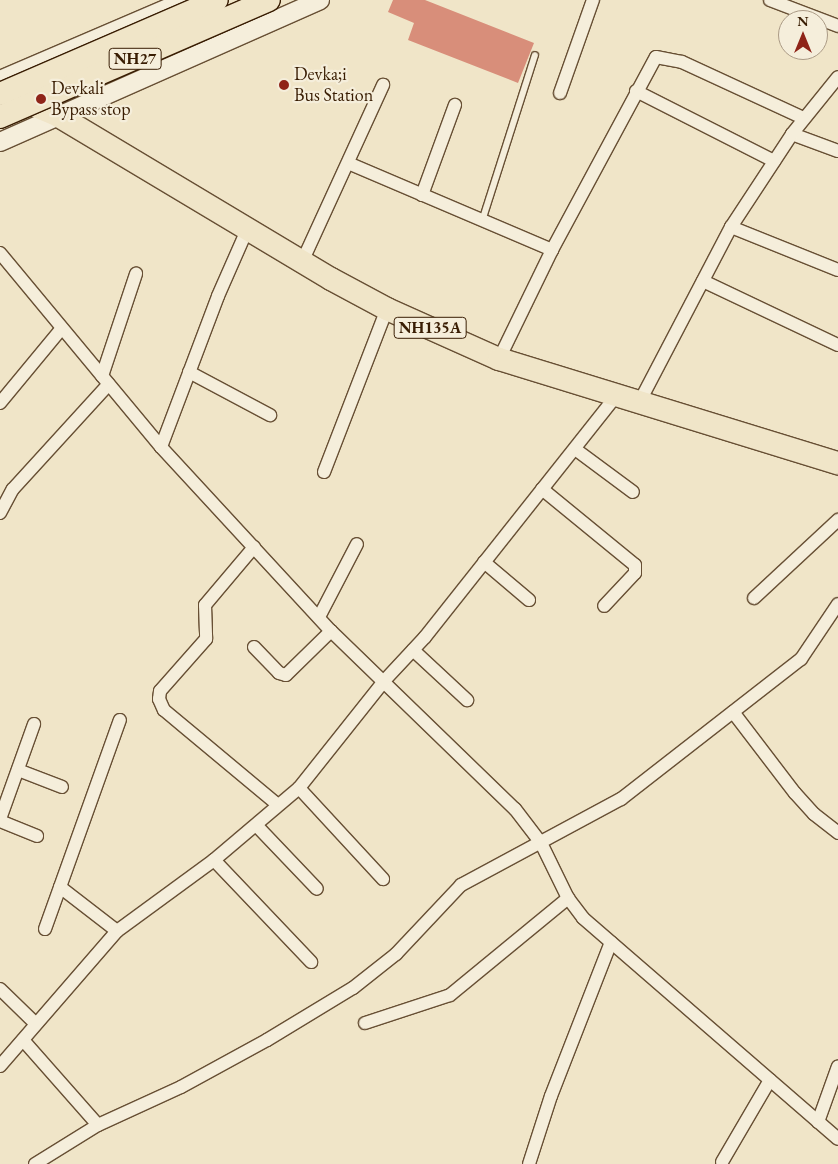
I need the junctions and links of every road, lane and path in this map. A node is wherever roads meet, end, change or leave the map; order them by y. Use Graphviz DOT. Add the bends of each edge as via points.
graph roads {
  1 [pos="187,0"];
  2 [pos="217,0"];
  3 [pos="269,0"];
  4 [pos="320,0"];
  5 [pos="593,0"];
  6 [pos="770,0"];
  7 [pos="838,26"];
  8 [pos="535,55"];
  9 [pos="838,77"];
  10 [pos="0,80"];
  11 [pos="383,85"];
  12 [pos="636,91"];
  13 [pos="0,92"];
  14 [pos="833,92"];
  15 [pos="560,93"];
  16 [pos="455,105"];
  17 [pos="57,114"];
  18 [pos="0,117"];
  19 [pos="803,118"];
  20 [pos="792,134"];
  21 [pos="0,142"];
  22 [pos="838,151"];
  23 [pos="774,161"];
  24 [pos="348,163"];
  25 [pos="422,195"];
  26 [pos="482,221"];
  27 [pos="731,227"];
  28 [pos="247,230"];
  29 [pos="552,250"];
  30 [pos="0,253"];
  31 [pos="302,262"];
  32 [pos="838,270"];
  33 [pos="136,274"];
  34 [pos="703,281"];
  35 [pos="387,309"];
  36 [pos="62,328"];
  37 [pos="838,345"];
  38 [pos="499,359"];
  39 [pos="189,372"];
  40 [pos="106,380"];
  41 [pos="617,395"];
  42 [pos="0,403"];
  43 [pos="639,403"];
  44 [pos="270,415"];
  45 [pos="161,447"];
  46 [pos="575,449"];
  47 [pos="838,462"];
  48 [pos="324,472"];
  49 [pos="542,489"];
  50 [pos="633,492"];
  51 [pos="0,512"];
  52 [pos="838,520"];
  53 [pos="357,544"];
  54 [pos="254,547"];
  55 [pos="484,562"];
  56 [pos="754,598"];
  57 [pos="529,600"];
  58 [pos="838,604"];
  59 [pos="604,606"];
  60 [pos="318,617"];
  61 [pos="331,631"];
  62 [pos="254,648"];
  63 [pos="413,650"];
  64 [pos="384,681"];
  65 [pos="467,700"];
  66 [pos="738,718"];
  67 [pos="120,720"];
  68 [pos="34,724"];
  69 [pos="18,770"];
  70 [pos="62,787"];
  71 [pos="299,788"];
  72 [pos="278,805"];
  73 [pos="0,820"];
  74 [pos="256,824"];
  75 [pos="838,833"];
  76 [pos="36,836"];
  77 [pos="541,842"];
  78 [pos="214,860"];
  79 [pos="383,879"];
  80 [pos="60,887"];
  81 [pos="317,889"];
  82 [pos="568,898"];
  83 [pos="45,929"];
  84 [pos="117,931"];
  85 [pos="612,942"];
  86 [pos="311,962"];
  87 [pos="0,989"];
  88 [pos="365,1023"];
  89 [pos="36,1024"];
  90 [pos="23,1040"];
  91 [pos="0,1066"];
  92 [pos="838,1066"];
  93 [pos="770,1080"];
  94 [pos="818,1122"];
  95 [pos="98,1125"];
  96 [pos="838,1139"];
  97 [pos="722,1162"];
  98 [pos="34,1164"];
  99 [pos="529,1164"];
  1 -- 10 [label="street"];
  2 -- 13 [label="highway, NH27, bridge"];
  3 -- 18 [label="highway, NH27, bridge"];
  4 -- 17 [label="street"];
  5 -- 15 [label="street"];
  6 -- 7 [label="street"];
  8 -- 26 [label="lane"];
  9 -- 14 [label="street"];
  11 -- 24 [label="street"];
  12 -- 19 [label="street" via="651,62 661,56 682,62"];
  12 -- 23 [label="street"];
  12 -- 29 [label="street"];
  13 -- 17 [label="highway, NH135A"];
  14 -- 19 [label="street"];
  16 -- 25 [label="street"];
  17 -- 21 [label="street"];
  17 -- 28 [label="highway, NH135A"];
  19 -- 20 [label="street"];
  20 -- 22 [label="street"];
  20 -- 23 [label="street"];
  23 -- 27 [label="street"];
  24 -- 25 [label="street"];
  24 -- 31 [label="street"];
  25 -- 26 [label="street"];
  26 -- 29 [label="street"];
  27 -- 32 [label="street"];
  27 -- 34 [label="street"];
  28 -- 31 [label="highway, NH135A"];
  28 -- 39 [label="street"];
  29 -- 38 [label="street"];
  30 -- 36 [label="street"];
  31 -- 35 [label="highway, NH135A"];
  33 -- 40 [label="street"];
  34 -- 37 [label="street"];
  34 -- 43 [label="street"];
  35 -- 38 [label="highway, NH135A"];
  35 -- 48 [label="street"];
  36 -- 40 [label="street"];
  36 -- 42 [label="street"];
  38 -- 41 [label="highway, NH135A"];
  39 -- 44 [label="street"];
  39 -- 45 [label="street"];
  40 -- 45 [label="street"];
  40 -- 51 [label="street" via="13,489"];
  41 -- 43 [label="highway, NH135A"];
  41 -- 46 [label="street"];
  43 -- 47 [label="highway, NH135A" via="708,420"];
  45 -- 54 [label="street"];
  46 -- 49 [label="street"];
  46 -- 50 [label="street"];
  49 -- 55 [label="street"];
  49 -- 59 [label="street" via="636,565 634,573"];
  52 -- 56 [label="street"];
  53 -- 60 [label="street"];
  54 -- 60 [label="street"];
  54 -- 72 [label="street" via="206,605 206,639 160,691 159,699 164,710"];
  55 -- 57 [label="street"];
  55 -- 63 [label="street"];
  58 -- 66 [label="street" via="801,659"];
  60 -- 61 [label="street"];
  61 -- 62 [label="street" via="286,675 279,673"];
  61 -- 64 [label="street"];
  63 -- 64 [label="street"];
  63 -- 65 [label="street"];
  64 -- 71 [label="street"];
  64 -- 77 [label="street" via="515,809"];
  66 -- 75 [label="street" via="795,793"];
  66 -- 77 [label="street" via="621,800"];
  67 -- 80 [label="street"];
  68 -- 69 [label="street"];
  69 -- 70 [label="street"];
  69 -- 73 [label="street"];
  71 -- 72 [label="street"];
  71 -- 79 [label="street"];
  72 -- 74 [label="street"];
  73 -- 76 [label="street"];
  74 -- 78 [label="street"];
  74 -- 81 [label="street"];
  77 -- 82 [label="street"];
  77 -- 95 [label="street" via="461,885 396,954 353,988 181,1087"];
  78 -- 84 [label="street"];
  78 -- 86 [label="street"];
  80 -- 83 [label="street"];
  80 -- 84 [label="street"];
  82 -- 85 [label="street" via="583,918"];
  82 -- 88 [label="street" via="450,995"];
  84 -- 89 [label="street"];
  85 -- 93 [label="street"];
  85 -- 99 [label="street" via="560,1073"];
  87 -- 89 [label="street"];
  89 -- 90 [label="street"];
  90 -- 91 [label="street"];
  90 -- 95 [label="street"];
  92 -- 94 [label="street"];
  93 -- 94 [label="street"];
  93 -- 97 [label="street"];
  94 -- 96 [label="street"];
  95 -- 98 [label="street"];
}
